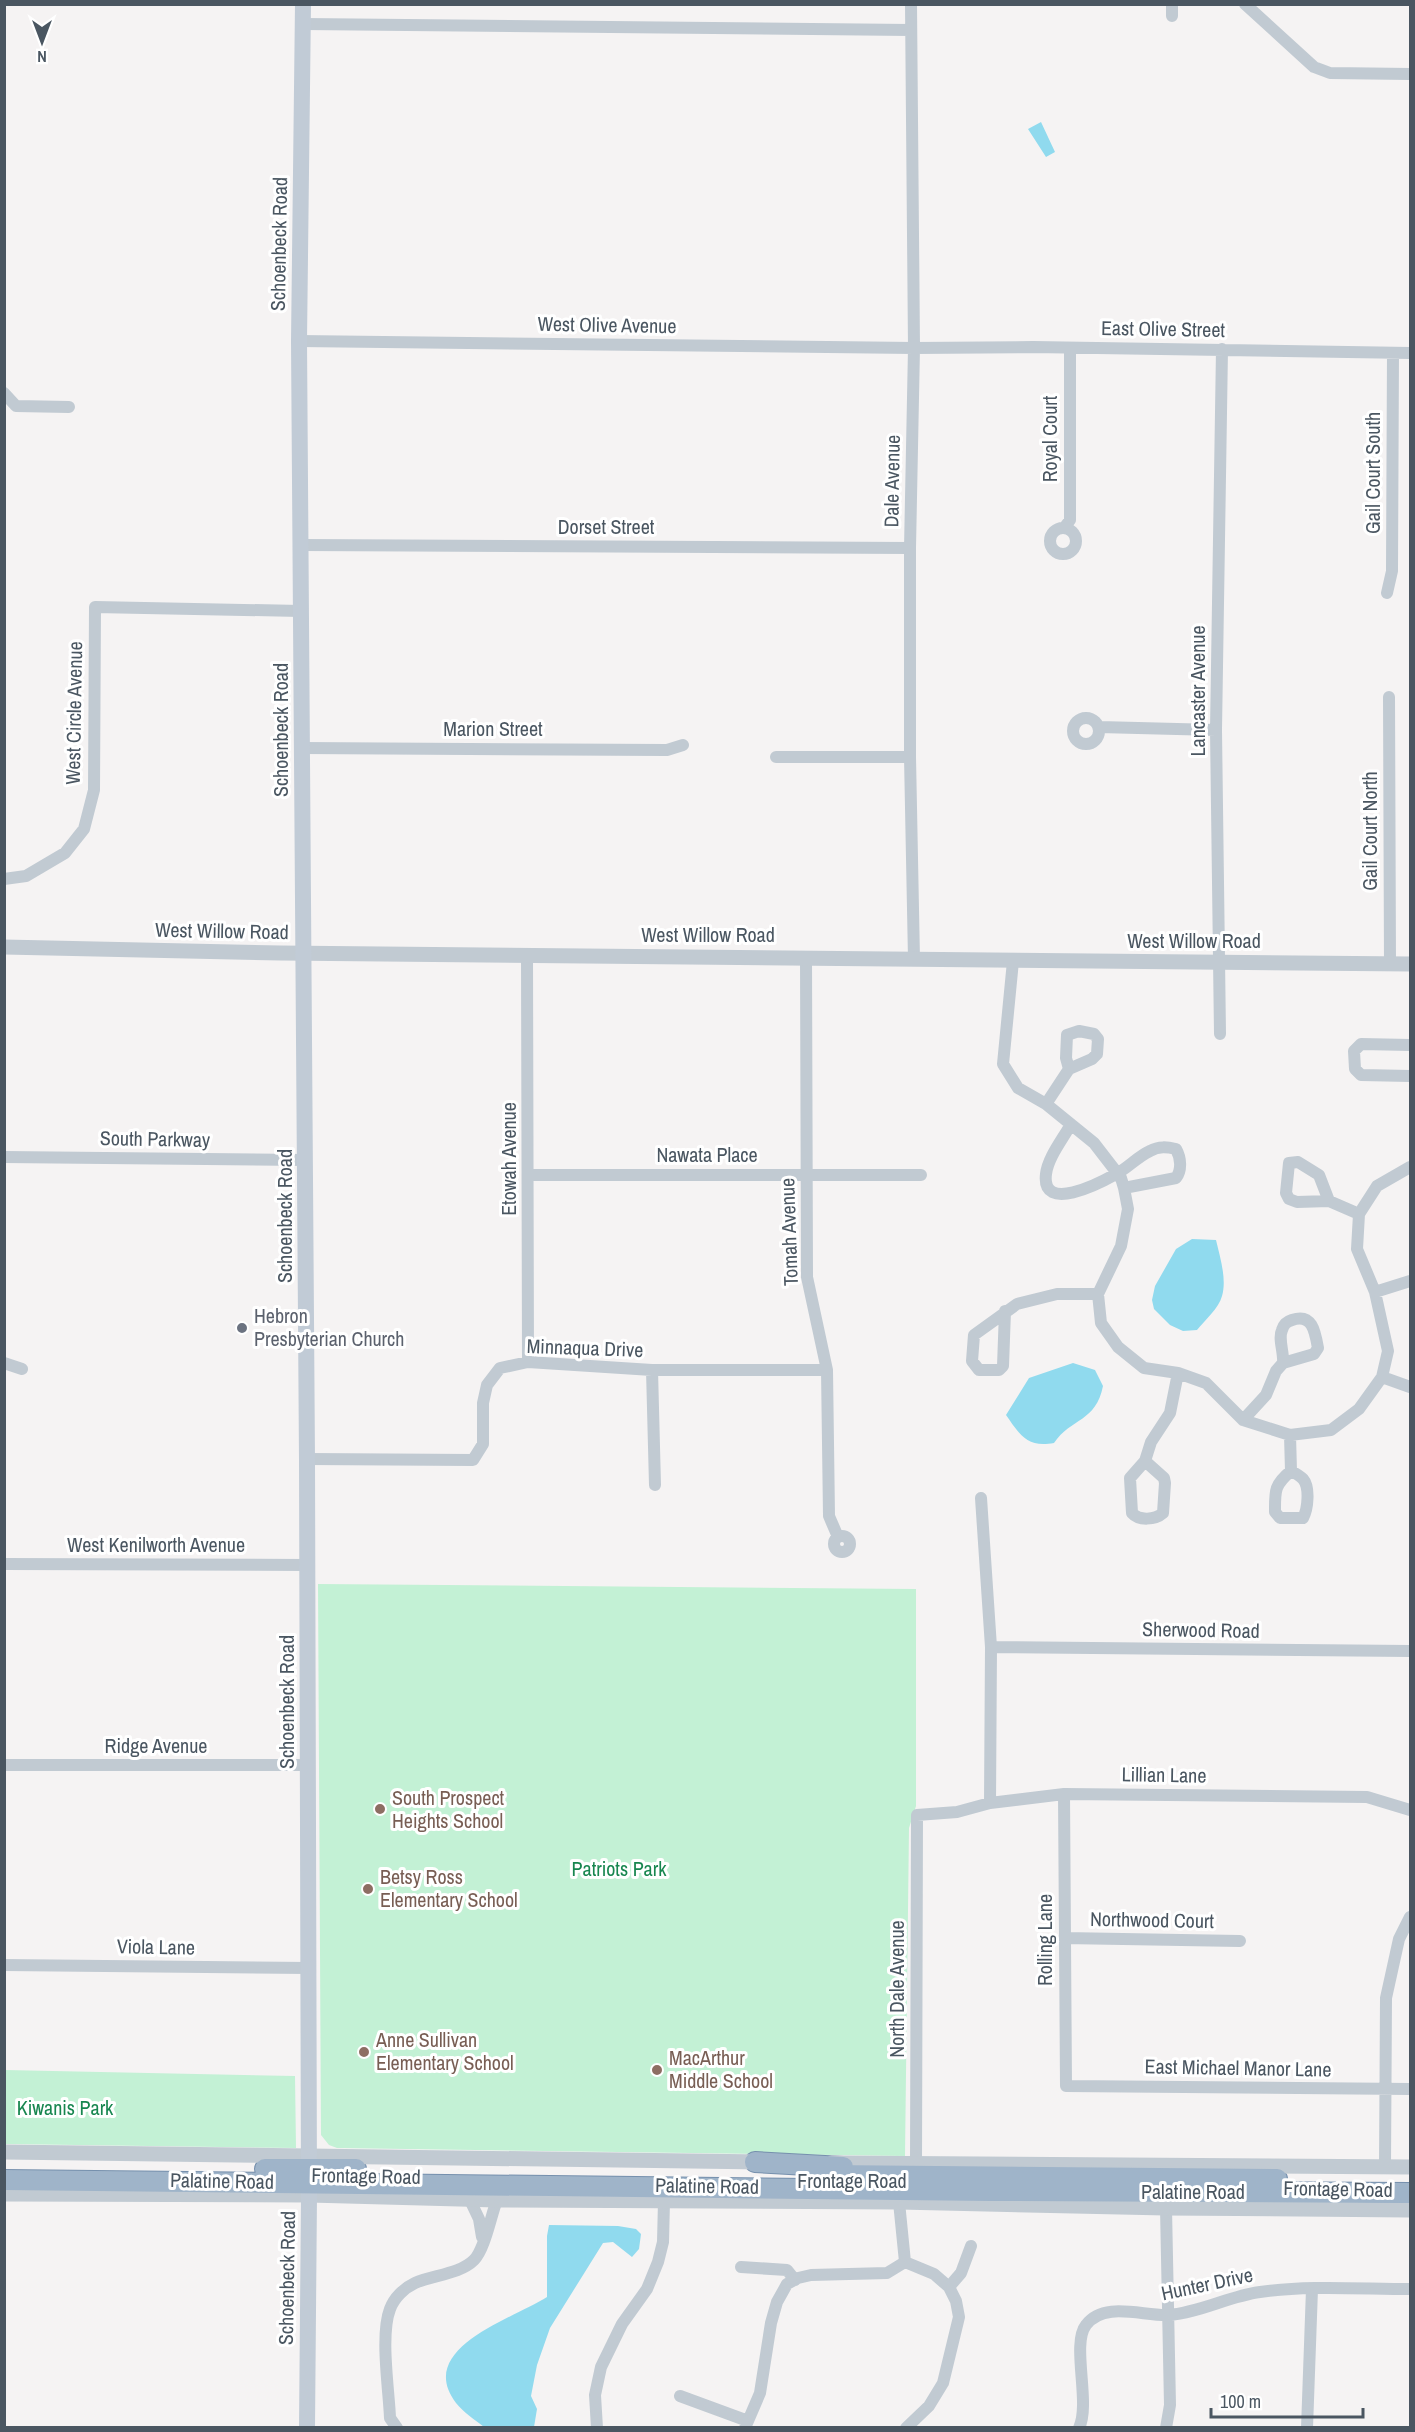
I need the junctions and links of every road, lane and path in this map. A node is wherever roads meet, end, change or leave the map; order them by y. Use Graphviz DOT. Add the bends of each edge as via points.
graph roads {
  1 [pos="303,4"];
  2 [pos="911,4"];
  3 [pos="1245,4"];
  4 [pos="303,24"];
  5 [pos="911,30"];
  6 [pos="1410,74"];
  7 [pos="299,340"];
  8 [pos="914,348"];
  9 [pos="1070,348"];
  10 [pos="1221,349"];
  11 [pos="1393,353"];
  12 [pos="1410,353"];
  13 [pos="4,393"];
  14 [pos="69,407"];
  15 [pos="1064,528"];
  16 [pos="301,546"];
  17 [pos="910,548"];
  18 [pos="1387,593"];
  19 [pos="302,611"];
  20 [pos="1389,697"];
  21 [pos="1099,728"];
  22 [pos="1216,730"];
  23 [pos="683,745"];
  24 [pos="302,748"];
  25 [pos="776,757"];
  26 [pos="910,757"];
  27 [pos="4,879"];
  28 [pos="4,947"];
  29 [pos="304,953"];
  30 [pos="527,955"];
  31 [pos="806,957"];
  32 [pos="914,959"];
  33 [pos="1013,961"];
  34 [pos="1220,962"];
  35 [pos="1390,964"];
  36 [pos="1410,964"];
  37 [pos="1220,1034"];
  38 [pos="1410,1045"];
  39 [pos="1069,1070"];
  40 [pos="1410,1077"];
  41 [pos="1046,1104"];
  42 [pos="1071,1124"];
  43 [pos="4,1157"];
  44 [pos="305,1160"];
  45 [pos="1410,1167"];
  46 [pos="1118,1173"];
  47 [pos="529,1175"];
  48 [pos="806,1175"];
  49 [pos="921,1175"];
  50 [pos="1124,1188"];
  51 [pos="1329,1201"];
  52 [pos="1359,1214"];
  53 [pos="1410,1281"];
  54 [pos="1375,1292"];
  55 [pos="1098,1294"];
  56 [pos="1005,1311"];
  57 [pos="528,1362"];
  58 [pos="4,1363"];
  59 [pos="1283,1363"];
  60 [pos="22,1369"];
  61 [pos="652,1370"];
  62 [pos="827,1370"];
  63 [pos="1178,1373"];
  64 [pos="1382,1377"];
  65 [pos="1410,1387"];
  66 [pos="1243,1420"];
  67 [pos="1290,1435"];
  68 [pos="307,1459"];
  69 [pos="1145,1461"];
  70 [pos="1291,1470"];
  71 [pos="655,1485"];
  72 [pos="981,1498"];
  73 [pos="838,1537"];
  74 [pos="4,1564"];
  75 [pos="308,1565"];
  76 [pos="991,1647"];
  77 [pos="1410,1652"];
  78 [pos="4,1765"];
  79 [pos="307,1765"];
  80 [pos="1064,1794"];
  81 [pos="990,1803"];
  82 [pos="1410,1810"];
  83 [pos="917,1815"];
  84 [pos="1410,1917"];
  85 [pos="1064,1938"];
  86 [pos="1240,1941"];
  87 [pos="4,1965"];
  88 [pos="308,1968"];
  89 [pos="1066,2086"];
  90 [pos="1410,2089"];
  91 [pos="1385,2090"];
  92 [pos="4,2152"];
  93 [pos="755,2162"];
  94 [pos="916,2163"];
  95 [pos="1385,2166"];
  96 [pos="1410,2167"];
  97 [pos="4,2169"];
  98 [pos="308,2175"];
  99 [pos="993,2176"];
  100 [pos="4,2180"];
  101 [pos="1410,2180"];
  102 [pos="1410,2193"];
  103 [pos="4,2194"];
  104 [pos="470,2200"];
  105 [pos="497,2200"];
  106 [pos="664,2201"];
  107 [pos="899,2202"];
  108 [pos="1166,2208"];
  109 [pos="1410,2210"];
  110 [pos="483,2242"];
  111 [pos="971,2246"];
  112 [pos="905,2262"];
  113 [pos="741,2267"];
  114 [pos="795,2280"];
  115 [pos="949,2287"];
  116 [pos="1312,2289"];
  117 [pos="1410,2289"];
  118 [pos="1169,2315"];
  119 [pos="680,2396"];
  120 [pos="747,2424"];
  121 [pos="307,2427"];
  122 [pos="397,2427"];
  123 [pos="597,2427"];
  124 [pos="906,2427"];
  125 [pos="1079,2427"];
  126 [pos="1166,2427"];
  127 [pos="1307,2427"];
  1 -- 4 [label="main road, Schoenbeck Road"];
  2 -- 5 [label="street, Dale Avenue"];
  3 -- 6 [label="street" via="1314,67 1330,73"];
  4 -- 5 [label="street"];
  4 -- 7 [label="main road, Schoenbeck Road"];
  5 -- 8 [label="street, Dale Avenue"];
  7 -- 8 [label="street, West Olive Avenue"];
  7 -- 16 [label="main road, Schoenbeck Road"];
  8 -- 9 [label="street, East Olive Street"];
  8 -- 17 [label="street, Dale Avenue"];
  9 -- 10 [label="street, East Olive Street"];
  9 -- 15 [label="street, Royal Court" via="1070,520"];
  10 -- 11 [label="street, East Olive Street"];
  10 -- 22 [label="street, Lancaster Avenue"];
  11 -- 12 [label="street, East Olive Street"];
  11 -- 18 [label="street, Gail Court South" via="1392,571"];
  13 -- 14 [label="street" via="16,406"];
  16 -- 17 [label="street, Dorset Street"];
  16 -- 19 [label="main road, Schoenbeck Road"];
  17 -- 26 [label="street, Dale Avenue"];
  19 -- 24 [label="main road, Schoenbeck Road"];
  19 -- 27 [label="street, West Circle Avenue" via="95,607 94,790 84,829 65,853 26,876"];
  20 -- 35 [label="street, Gail Court North"];
  21 -- 22 [label="street"];
  22 -- 34 [label="street, Lancaster Avenue"];
  23 -- 24 [label="street, Marion Street" via="667,750"];
  24 -- 29 [label="main road, Schoenbeck Road"];
  25 -- 26 [label="street"];
  26 -- 32 [label="street, Dale Avenue"];
  28 -- 29 [label="street, West Willow Road"];
  29 -- 30 [label="street, West Willow Road"];
  29 -- 44 [label="main road, Schoenbeck Road"];
  30 -- 31 [label="street, West Willow Road"];
  30 -- 47 [label="street, Etowah Avenue"];
  31 -- 32 [label="street, West Willow Road"];
  31 -- 48 [label="street, Tomah Avenue"];
  32 -- 33 [label="street, West Willow Road"];
  33 -- 34 [label="street, West Willow Road"];
  33 -- 41 [label="street" via="1003,1064 1018,1088"];
  34 -- 35 [label="street, West Willow Road"];
  34 -- 37 [label="street, Lancaster Avenue"];
  35 -- 36 [label="street, West Willow Road"];
  38 -- 40 [label="street" via="1361,1044 1354,1051 1355,1069 1360,1075"];
  39 -- 41 [label="street"];
  41 -- 42 [label="street"];
  42 -- 46 [label="street" via="1094,1143"];
  42 -- 46 [label="street" via="1046,1172 1051,1190 1071,1194"];
  43 -- 44 [label="street, South Parkway"];
  44 -- 68 [label="main road, Schoenbeck Road"];
  45 -- 52 [label="street" via="1377,1186"];
  46 -- 50 [label="street"];
  46 -- 50 [label="street" via="1160,1147 1176,1149 1179,1155 1176,1178"];
  47 -- 48 [label="street, Nawata Place"];
  47 -- 57 [label="street, Etowah Avenue"];
  48 -- 49 [label="street, Nawata Place"];
  48 -- 62 [label="street, Tomah Avenue" via="807,1277"];
  50 -- 55 [label="street" via="1128,1209 1121,1245"];
  51 -- 52 [label="street"];
  52 -- 54 [label="street" via="1356,1249"];
  53 -- 54 [label="street"];
  54 -- 64 [label="street" via="1388,1351"];
  55 -- 56 [label="street" via="1057,1294"];
  55 -- 63 [label="street" via="1101,1323 1118,1347 1144,1368"];
  56 -- 56 [label="street" via="974,1335 972,1361 979,1370 999,1370 1003,1366"];
  57 -- 61 [label="street, Minnaqua Drive"];
  57 -- 68 [label="street, Minnaqua Drive" via="500,1368 487,1385 483,1444 473,1460"];
  58 -- 60 [label="street"];
  59 -- 66 [label="street" via="1262,1400"];
  61 -- 62 [label="street, Minnaqua Drive"];
  61 -- 71 [label="street"];
  62 -- 73 [label="street, Tomah Avenue" via="829,1516"];
  63 -- 66 [label="street" via="1206,1383"];
  63 -- 69 [label="street" via="1170,1413 1151,1442"];
  64 -- 65 [label="street"];
  64 -- 67 [label="street" via="1359,1409 1331,1430"];
  66 -- 67 [label="street"];
  67 -- 70 [label="street"];
  68 -- 75 [label="main road, Schoenbeck Road"];
  69 -- 69 [label="street" via="1131,1478 1130,1508 1135,1517 1155,1518 1163,1513 1165,1483"];
  72 -- 76 [label="street"];
  74 -- 75 [label="street, West Kenilworth Avenue"];
  75 -- 79 [label="main road, Schoenbeck Road"];
  76 -- 77 [label="street, Sherwood Road"];
  76 -- 81 [label="street"];
  78 -- 79 [label="street, Ridge Avenue"];
  79 -- 88 [label="main road, Schoenbeck Road"];
  80 -- 81 [label="street, Lillian Lane"];
  80 -- 82 [label="street, Lillian Lane" via="1367,1797"];
  80 -- 85 [label="street, Rolling Lane"];
  81 -- 83 [label="street, Lillian Lane" via="957,1812"];
  83 -- 94 [label="street, North Dale Avenue"];
  84 -- 91 [label="street" via="1399,1940 1386,1998"];
  85 -- 86 [label="street, Northwood Court"];
  85 -- 89 [label="street, Rolling Lane"];
  87 -- 88 [label="street, Viola Lane"];
  88 -- 98 [label="main road, Schoenbeck Road"];
  89 -- 91 [label="street, East Michael Manor Lane"];
  90 -- 91 [label="street, East Michael Manor Lane"];
  91 -- 95 [label="street"];
  92 -- 98 [label="street, Frontage Road"];
  93 -- 94 [label="street, Frontage Road"];
  93 -- 98 [label="street, Frontage Road"];
  93 -- 99 [label="highway"];
  94 -- 95 [label="street, Frontage Road"];
  95 -- 96 [label="street, Frontage Road"];
  97 -- 98 [label="highway, Palatine Road"];
  98 -- 99 [label="highway, Palatine Road"];
  98 -- 100 [label="highway, Palatine Road"];
  98 -- 102 [label="highway, Palatine Road" via="992,2191"];
  98 -- 103 [label="street, Frontage Road"];
  98 -- 104 [label="street, Frontage Road"];
  98 -- 121 [label="main road, Schoenbeck Road"];
  99 -- 101 [label="highway, Palatine Road"];
  104 -- 105 [label="street, Frontage Road"];
  104 -- 110 [label="street"];
  105 -- 106 [label="street, Frontage Road"];
  105 -- 110 [label="street"];
  106 -- 107 [label="street, Frontage Road"];
  106 -- 123 [label="street" via="663,2242 658,2262 647,2289 622,2324 601,2367 595,2395"];
  107 -- 108 [label="street, Frontage Road"];
  107 -- 112 [label="street"];
  108 -- 109 [label="street, Frontage Road"];
  108 -- 118 [label="street"];
  110 -- 122 [label="street" via="469,2264 414,2284 399,2294 390,2309 386,2340 390,2418"];
  111 -- 115 [label="street" via="961,2273"];
  112 -- 114 [label="street" via="887,2273 811,2274"];
  112 -- 115 [label="street" via="934,2274"];
  113 -- 114 [label="street" via="787,2270"];
  114 -- 120 [label="street" via="777,2302 760,2393"];
  115 -- 124 [label="street" via="959,2317 943,2383 929,2406"];
  116 -- 117 [label="street, Hunter Drive"];
  116 -- 118 [label="street, Hunter Drive" via="1250,2293"];
  116 -- 127 [label="street"];
  118 -- 125 [label="street, Hunter Drive" via="1104,2312 1083,2327 1083,2411"];
  118 -- 126 [label="street" via="1170,2405"];
  119 -- 120 [label="street"];
}
